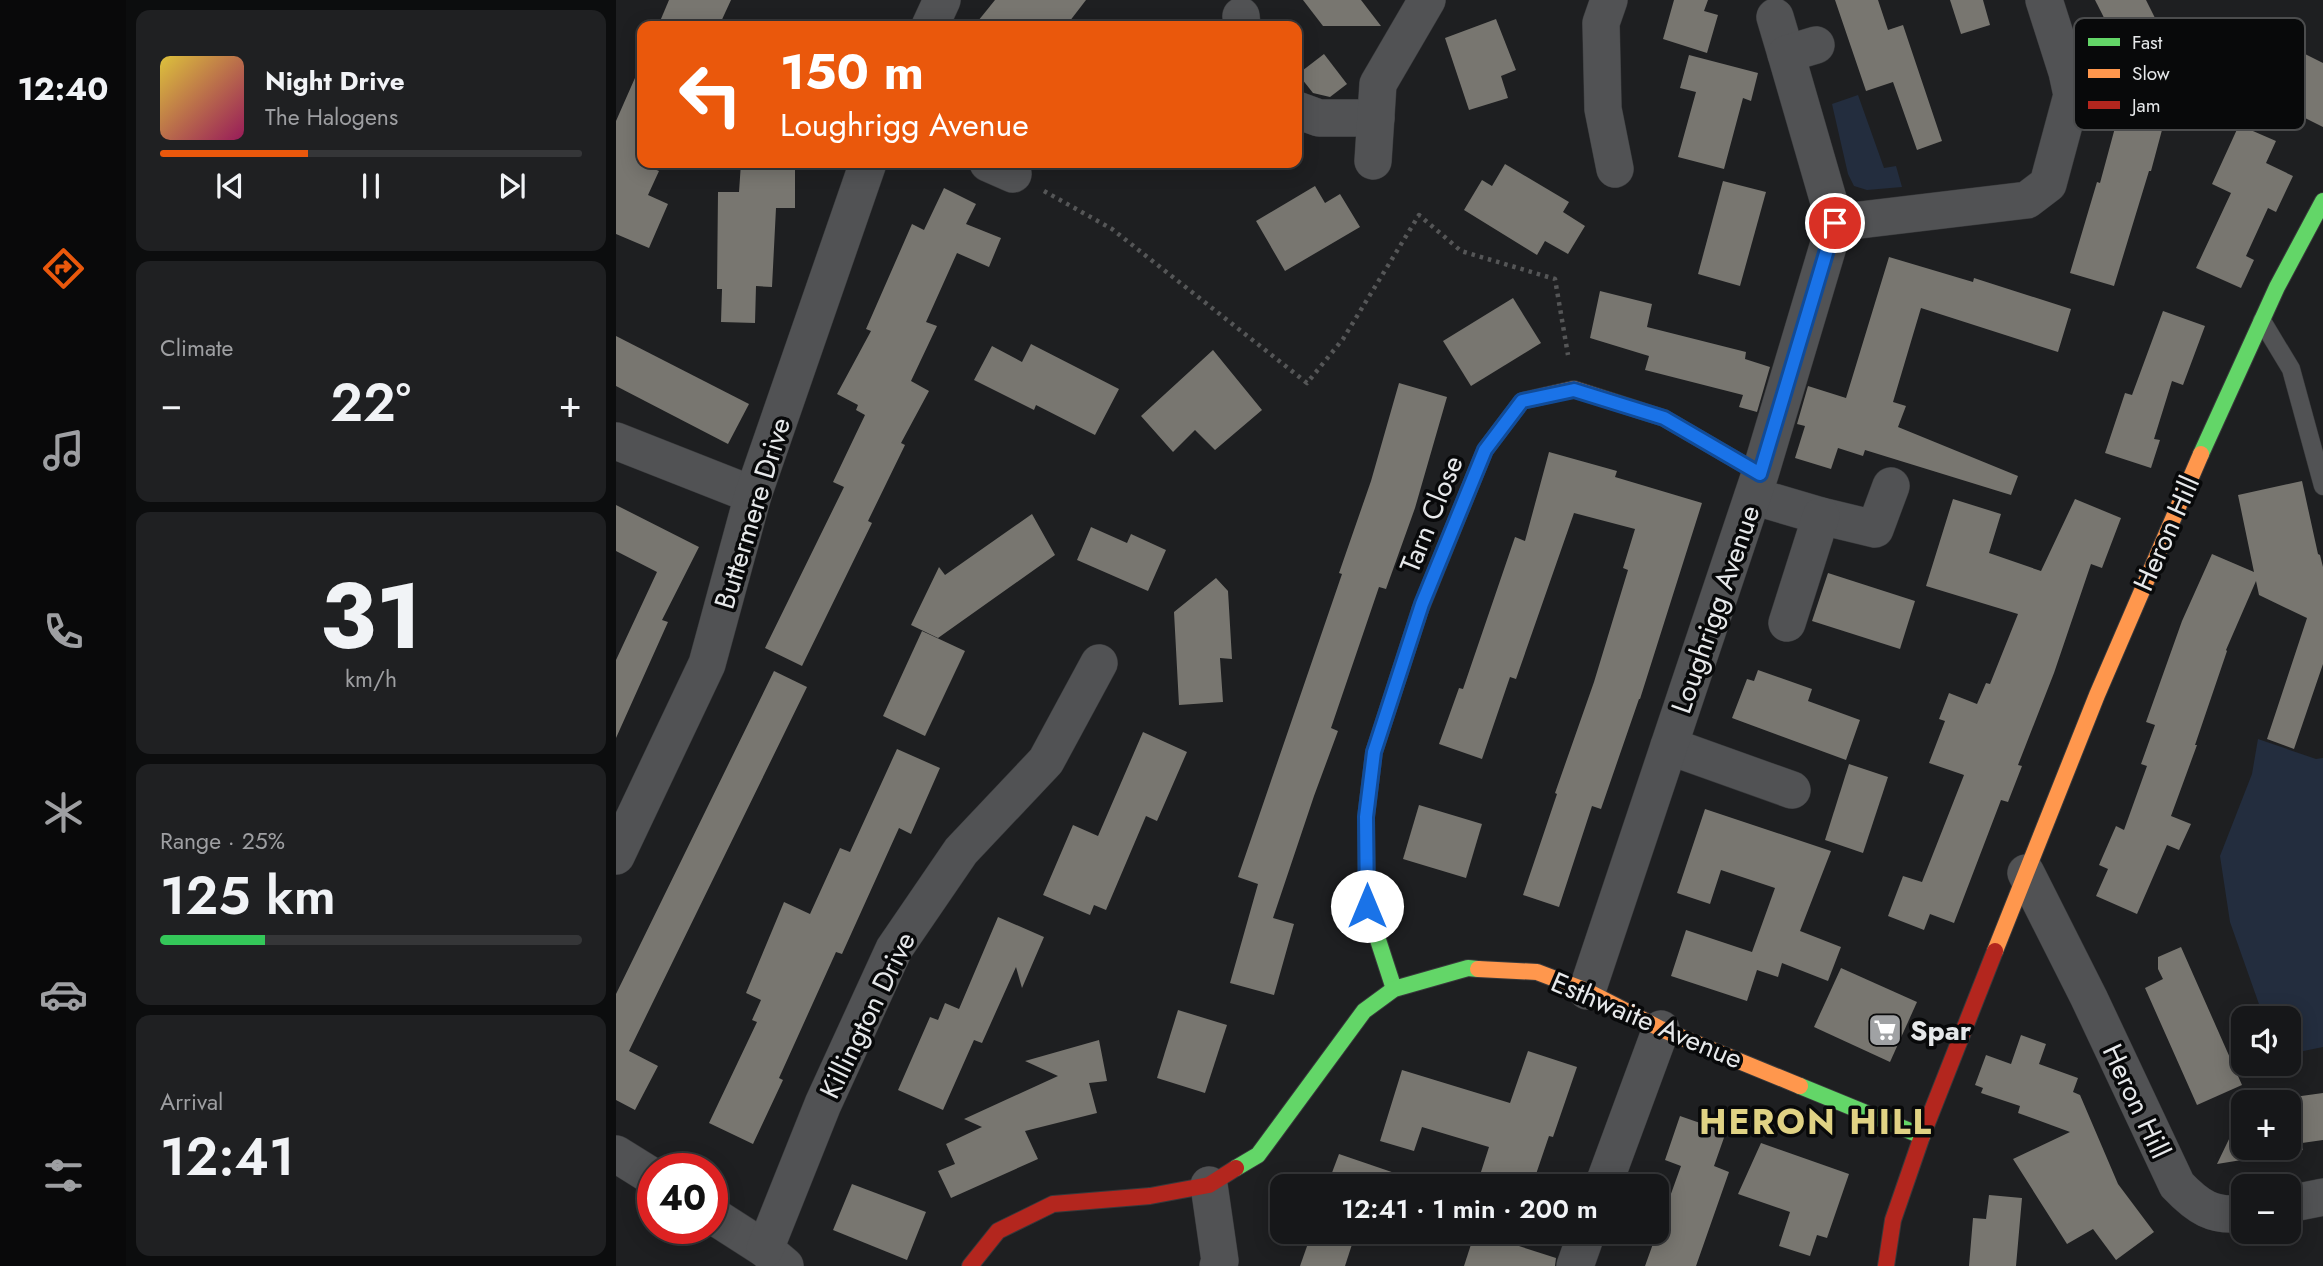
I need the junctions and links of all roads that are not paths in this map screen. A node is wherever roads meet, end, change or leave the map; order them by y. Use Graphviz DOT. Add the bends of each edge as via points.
graph roads {
  1 [pos="942,0"];
  2 [pos="1427,0"];
  3 [pos="1609,0"];
  4 [pos="2045,0"];
  5 [pos="1774,17"];
  6 [pos="932,21"];
  7 [pos="1302,112"];
  8 [pos="1376,118"];
  9 [pos="1373,162"];
  10 [pos="867,168"];
  11 [pos="1615,169"];
  12 [pos="2323,201"];
  13 [pos="1835,223"];
  14 [pos="2262,321"];
  15 [pos="616,441"];
  16 [pos="1757,485"];
  17 [pos="1891,486"];
  18 [pos="2323,486"];
  19 [pos="753,495"];
  20 [pos="1821,516"];
  21 [pos="1787,623"];
  22 [pos="1099,663"];
  23 [pos="1669,746"];
  24 [pos="1793,790"];
  25 [pos="616,856"];
  26 [pos="2026,873"];
  27 [pos="1394,989"];
  28 [pos="1587,992"];
  29 [pos="1661,1029"];
  30 [pos="1922,1136"];
  31 [pos="616,1154"];
  32 [pos="637,1167"];
  33 [pos="1608,1174"];
  34 [pos="1209,1185"];
  35 [pos="2323,1197"];
  36 [pos="2301,1202"];
  37 [pos="2231,1215"];
  38 [pos="728,1226"];
  39 [pos="1583,1244"];
  40 [pos="775,1257"];
  41 [pos="970,1266"];
  42 [pos="1218,1266"];
  43 [pos="1575,1266"];
  44 [pos="1886,1266"];
  1 -- 6 [label="street"];
  2 -- 8 [label="street" via="1378,84"];
  3 -- 11 [label="street" via="1601,23 1603,109"];
  4 -- 13 [label="street" via="2072,95 2048,184 2027,201"];
  5 -- 13 [label="street" via="1801,50"];
  7 -- 8 [label="street" via="1319,118"];
  8 -- 9 [label="street"];
  10 -- 19 [label="street, Buttermere Drive"];
  12 -- 14 [label="street, Heron Hill"];
  13 -- 16 [label="street, Loughrigg Avenue"];
  14 -- 18 [label="lane" via="2291,369"];
  14 -- 26 [label="street, Heron Hill" via="2122,634"];
  15 -- 19 [label="street"];
  16 -- 20 [label="street"];
  16 -- 23 [label="street, Loughrigg Avenue"];
  16 -- 27 [label="street, Tarn Close" via="1664,418 1574,390 1522,401 1485,450 1422,604 1374,752 1366,817 1367,906"];
  17 -- 20 [label="street" via="1875,529"];
  19 -- 25 [label="street, Buttermere Drive" via="707,664"];
  20 -- 21 [label="street"];
  22 -- 40 [label="street, Killington Drive" via="1046,761 961,852 894,950 823,1104"];
  23 -- 24 [label="street"];
  23 -- 28 [label="street, Loughrigg Avenue"];
  26 -- 30 [label="street, Heron Hill"];
  26 -- 37 [label="street, Heron Hill" via="2177,1185 2194,1203"];
  27 -- 28 [label="street, Esthwaite Avenue" via="1468,968 1537,972"];
  27 -- 34 [label="street, Esthwaite Avenue" via="1364,1011 1258,1155"];
  28 -- 29 [label="street, Esthwaite Avenue"];
  29 -- 30 [label="street, Esthwaite Avenue"];
  29 -- 33 [label="street"];
  30 -- 44 [label="street, Heron Hill" via="1893,1220"];
  31 -- 32 [label="street"];
  34 -- 41 [label="street, Esthwaite Avenue" via="1150,1196 1053,1204 998,1231"];
  34 -- 42 [label="street"];
  35 -- 36 [label="street"];
  38 -- 40 [label="street"];
  39 -- 43 [label="street"];
}
